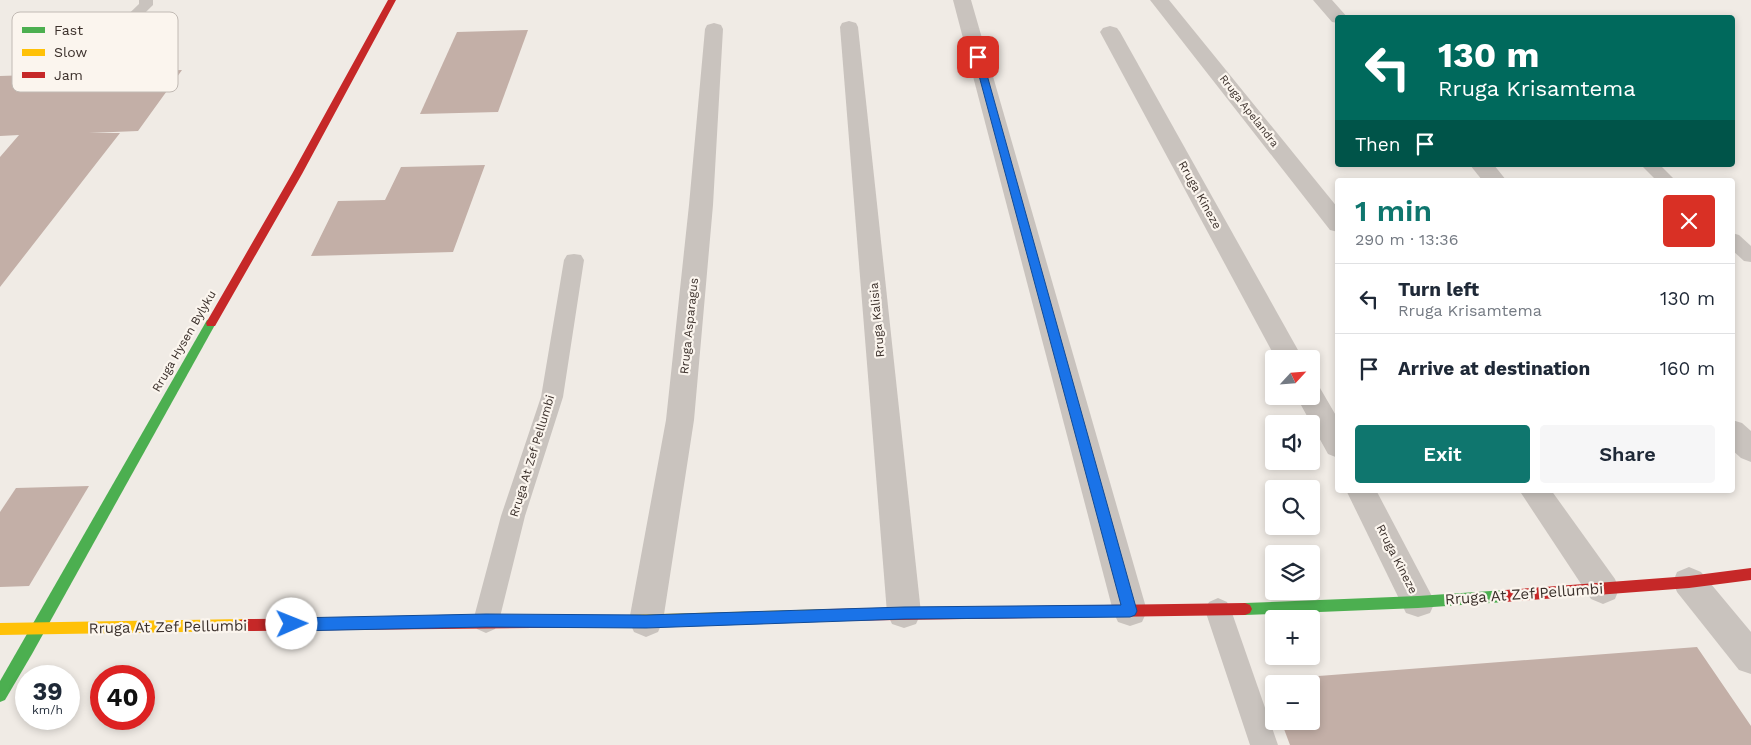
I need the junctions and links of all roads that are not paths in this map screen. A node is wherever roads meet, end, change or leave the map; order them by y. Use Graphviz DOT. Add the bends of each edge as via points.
graph roads {
  1 [pos="146,0"];
  2 [pos="392,0"];
  3 [pos="962,0"];
  4 [pos="1159,0"];
  5 [pos="1322,0"];
  6 [pos="139,12"];
  7 [pos="1336,15"];
  8 [pos="849,27"];
  9 [pos="714,29"];
  10 [pos="1110,32"];
  11 [pos="1483,167"];
  12 [pos="1652,167"];
  13 [pos="1493,178"];
  14 [pos="1664,178"];
  15 [pos="1335,220"];
  16 [pos="1735,243"];
  17 [pos="1751,256"];
  18 [pos="574,260"];
  19 [pos="1285,350"];
  20 [pos="1315,405"];
  21 [pos="1735,434"];
  22 [pos="1335,441"];
  23 [pos="1751,450"];
  24 [pos="1364,493"];
  25 [pos="1536,493"];
  26 [pos="1751,574"];
  27 [pos="1689,582"];
  28 [pos="1603,589"];
  29 [pos="1418,602"];
  30 [pos="1218,610"];
  31 [pos="1130,611"];
  32 [pos="904,613"];
  33 [pos="486,621"];
  34 [pos="646,621"];
  35 [pos="0,629"];
  36 [pos="40,629"];
  37 [pos="1751,658"];
  38 [pos="0,695"];
  39 [pos="1264,745"];
  1 -- 6 [label="lane" via="146,5"];
  2 -- 36 [label="street, Rruga Hysen Bylyku"];
  3 -- 31 [label="street"];
  4 -- 15 [label="street, Rruga Apelandra"];
  5 -- 7 [label="street"];
  8 -- 32 [label="street, Rruga Kalisia"];
  9 -- 34 [label="street, Rruga Asparagus" via="680,420"];
  10 -- 19 [label="street, Rruga Kineze"];
  11 -- 13 [label="street"];
  12 -- 14 [label="lane"];
  16 -- 17 [label="lane"];
  18 -- 33 [label="lane, Rruga At Zef Pellumbi" via="552,397 513,516"];
  20 -- 22 [label="street"];
  21 -- 23 [label="street"];
  24 -- 29 [label="street, Rruga Kineze"];
  25 -- 28 [label="street"];
  26 -- 27 [label="street, Rruga At Zef Pellumbi"];
  27 -- 28 [label="street, Rruga At Zef Pellumbi"];
  27 -- 37 [label="street"];
  28 -- 29 [label="street, Rruga At Zef Pellumbi"];
  29 -- 30 [label="street, Rruga At Zef Pellumbi"];
  30 -- 31 [label="street, Rruga At Zef Pellumbi"];
  30 -- 39 [label="lane"];
  31 -- 32 [label="street, Rruga At Zef Pellumbi"];
  32 -- 34 [label="street, Rruga At Zef Pellumbi"];
  33 -- 34 [label="street, Rruga At Zef Pellumbi"];
  33 -- 36 [label="street, Rruga At Zef Pellumbi"];
  35 -- 36 [label="street, Rruga At Zef Pellumbi"];
  36 -- 38 [label="street, Rruga Hysen Bylyku"];
}
